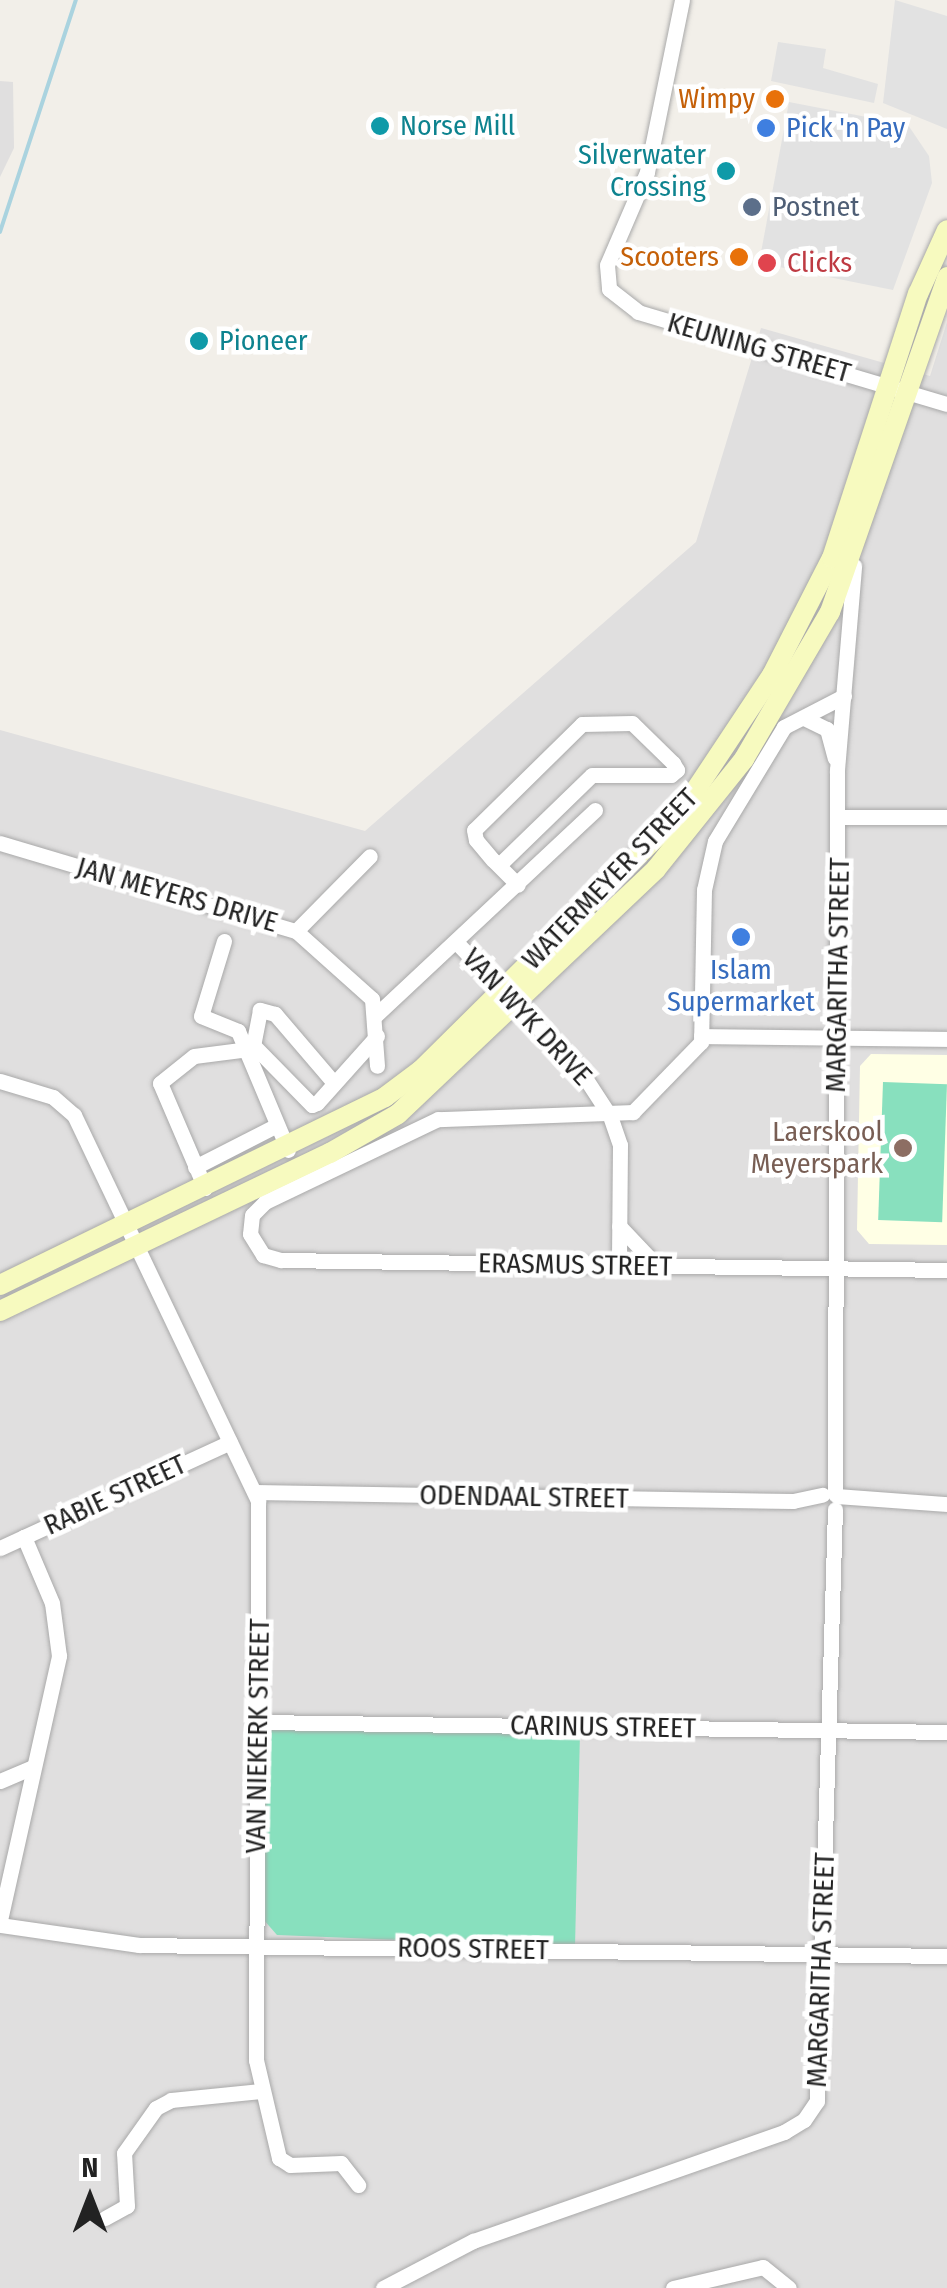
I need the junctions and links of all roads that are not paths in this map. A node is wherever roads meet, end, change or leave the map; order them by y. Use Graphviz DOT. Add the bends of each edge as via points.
graph roads {
  1 [pos="682,0"];
  2 [pos="947,230"];
  3 [pos="947,277"];
  4 [pos="898,389"];
  5 [pos="947,404"];
  6 [pos="858,543"];
  7 [pos="844,696"];
  8 [pos="800,718"];
  9 [pos="837,770"];
  10 [pos="595,810"];
  11 [pos="947,816"];
  12 [pos="841,817"];
  13 [pos="0,843"];
  14 [pos="370,856"];
  15 [pos="499,865"];
  16 [pos="518,885"];
  17 [pos="296,930"];
  18 [pos="224,941"];
  19 [pos="457,943"];
  20 [pos="511,998"];
  21 [pos="376,1015"];
  22 [pos="377,1036"];
  23 [pos="702,1036"];
  24 [pos="837,1039"];
  25 [pos="947,1040"];
  26 [pos="242,1050"];
  27 [pos="377,1066"];
  28 [pos="0,1080"];
  29 [pos="334,1083"];
  30 [pos="610,1116"];
  31 [pos="277,1125"];
  32 [pos="288,1150"];
  33 [pos="195,1168"];
  34 [pos="206,1188"];
  35 [pos="128,1225"];
  36 [pos="619,1226"];
  37 [pos="139,1246"];
  38 [pos="619,1266"];
  39 [pos="657,1266"];
  40 [pos="834,1269"];
  41 [pos="947,1270"];
  42 [pos="0,1285"];
  43 [pos="0,1311"];
  44 [pos="230,1442"];
  45 [pos="255,1492"];
  46 [pos="830,1502"];
  47 [pos="947,1504"];
  48 [pos="24,1537"];
  49 [pos="0,1548"];
  50 [pos="259,1722"];
  51 [pos="827,1730"];
  52 [pos="947,1732"];
  53 [pos="33,1767"];
  54 [pos="0,1781"];
  55 [pos="0,1922"];
  56 [pos="255,1946"];
  57 [pos="823,1955"];
  58 [pos="947,1956"];
  59 [pos="262,2091"];
  60 [pos="358,2185"];
  61 [pos="105,2218"];
  62 [pos="383,2288"];
  63 [pos="673,2288"];
  64 [pos="789,2288"];
  1 -- 4 [label="street, KEUNING STREET" via="647,172 609,257 606,281 627,307"];
  2 -- 4 [label="main road, WATERMEYER STREET"];
  3 -- 4 [label="main road, WATERMEYER STREET"];
  4 -- 5 [label="street, KEUNING STREET"];
  4 -- 6 [label="main road, WATERMEYER STREET"];
  4 -- 20 [label="main road, WATERMEYER STREET" via="832,558 742,722 679,815"];
  6 -- 7 [label="street, MARGARITHA STREET" via="847,608"];
  6 -- 20 [label="main road, WATERMEYER STREET" via="816,640 716,800"];
  7 -- 8 [label="street"];
  7 -- 9 [label="street, MARGARITHA STREET"];
  8 -- 9 [label="street" via="830,734"];
  8 -- 23 [label="street" via="780,731 710,856"];
  9 -- 12 [label="street, MARGARITHA STREET"];
  10 -- 16 [label="street"];
  11 -- 12 [label="street"];
  12 -- 24 [label="street, MARGARITHA STREET"];
  13 -- 17 [label="street, JAN MEYERS DRIVE"];
  14 -- 17 [label="street"];
  15 -- 15 [label="street" via="474,830 588,720 636,725 676,766 671,774 592,775"];
  15 -- 16 [label="street"];
  16 -- 19 [label="street"];
  17 -- 21 [label="street, JAN MEYERS DRIVE" via="371,997"];
  18 -- 26 [label="street" via="201,1016 236,1029"];
  19 -- 20 [label="street, VAN WYK DRIVE"];
  19 -- 21 [label="street"];
  20 -- 30 [label="street, VAN WYK DRIVE" via="588,1079"];
  20 -- 32 [label="main road, WATERMEYER STREET" via="385,1098"];
  20 -- 37 [label="main road, WATERMEYER STREET" via="398,1114"];
  21 -- 22 [label="street"];
  22 -- 27 [label="street"];
  22 -- 29 [label="street"];
  23 -- 24 [label="street"];
  23 -- 30 [label="street" via="694,1053 633,1112"];
  24 -- 25 [label="street"];
  24 -- 40 [label="street, MARGARITHA STREET"];
  26 -- 31 [label="street"];
  26 -- 33 [label="street" via="194,1056 160,1083"];
  28 -- 35 [label="street, VAN NIEKERK STREET" via="70,1110"];
  29 -- 29 [label="street" via="317,1103 305,1103 253,1044 260,1010 275,1014"];
  30 -- 36 [label="street, VAN WYK DRIVE" via="620,1145"];
  30 -- 38 [label="street, ERASMUS STREET" via="450,1116 261,1205 250,1234 257,1250 275,1259"];
  31 -- 32 [label="street"];
  31 -- 33 [label="street"];
  32 -- 34 [label="main road, WATERMEYER STREET"];
  33 -- 34 [label="street"];
  34 -- 35 [label="main road, WATERMEYER STREET"];
  35 -- 37 [label="street, VAN NIEKERK STREET"];
  35 -- 42 [label="main road, WATERMEYER STREET"];
  36 -- 38 [label="street, VAN WYK DRIVE"];
  36 -- 39 [label="street"];
  37 -- 43 [label="main road, WATERMEYER STREET"];
  37 -- 44 [label="street, VAN NIEKERK STREET"];
  38 -- 39 [label="street, ERASMUS STREET"];
  39 -- 40 [label="street, ERASMUS STREET"];
  40 -- 41 [label="street, ERASMUS STREET"];
  40 -- 46 [label="street, MARGARITHA STREET"];
  44 -- 45 [label="street, VAN NIEKERK STREET"];
  44 -- 48 [label="street, RABIE STREET"];
  45 -- 46 [label="street, ODENDAAL STREET"];
  45 -- 50 [label="street, VAN NIEKERK STREET" via="261,1519"];
  46 -- 47 [label="street, ODENDAAL STREET"];
  46 -- 51 [label="street, MARGARITHA STREET"];
  48 -- 49 [label="street, RABIE STREET"];
  48 -- 53 [label="street" via="59,1638"];
  50 -- 51 [label="street, CARINUS STREET"];
  50 -- 56 [label="street, VAN NIEKERK STREET"];
  51 -- 52 [label="street, CARINUS STREET"];
  51 -- 57 [label="street, MARGARITHA STREET"];
  53 -- 54 [label="street"];
  53 -- 55 [label="street"];
  55 -- 56 [label="street, ROOS STREET" via="140,1945"];
  56 -- 57 [label="street, ROOS STREET"];
  56 -- 59 [label="street, VAN NIEKERK STREET" via="254,2040"];
  57 -- 58 [label="street, ROOS STREET"];
  57 -- 62 [label="street, MARGARITHA STREET" via="821,2085 804,2120 666,2178 473,2242"];
  59 -- 60 [label="street, VAN NIEKERK STREET" via="282,2162 341,2163"];
  59 -- 61 [label="street" via="163,2103 127,2144 126,2210"];
  63 -- 64 [label="street" via="763,2267"];
}
